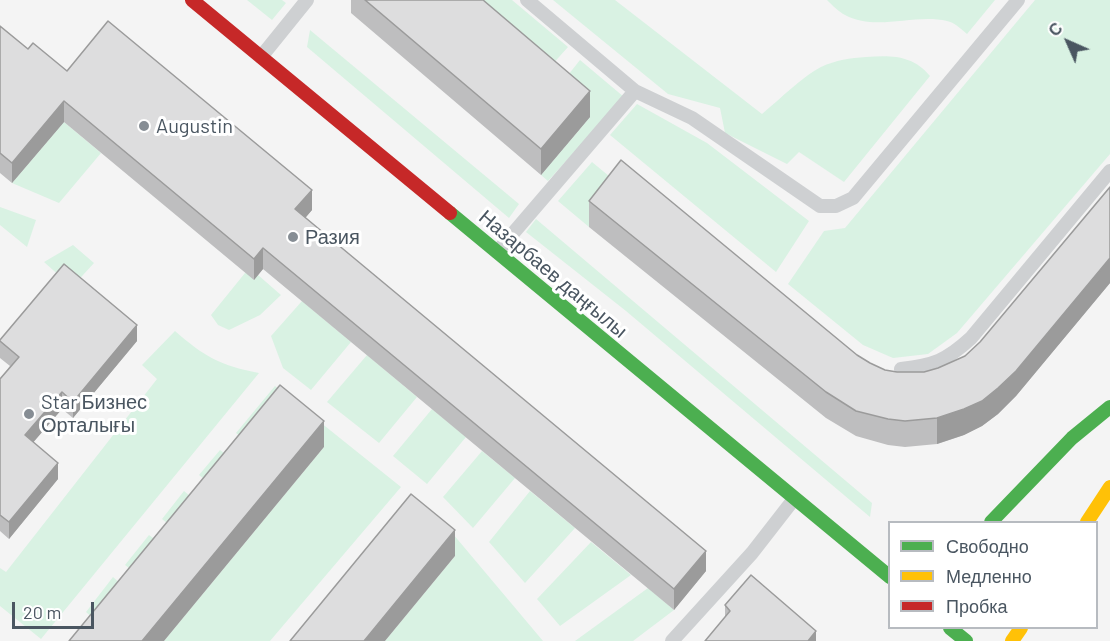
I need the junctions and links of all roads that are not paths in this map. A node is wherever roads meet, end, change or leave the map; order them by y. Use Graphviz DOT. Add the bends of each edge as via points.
graph roads {
  1 [pos="192,0"];
  2 [pos="308,0"];
  3 [pos="527,0"];
  4 [pos="1017,0"];
  5 [pos="261,57"];
  6 [pos="635,91"];
  7 [pos="1110,171"];
  8 [pos="497,252"];
  9 [pos="901,369"];
  10 [pos="1110,407"];
  11 [pos="1110,487"];
  12 [pos="794,499"];
  13 [pos="992,521"];
  14 [pos="1088,521"];
  15 [pos="888,559"];
  16 [pos="868,560"];
  17 [pos="888,575"];
  18 [pos="952,629"];
  19 [pos="672,641"];
  20 [pos="966,641"];
  1 -- 5 [label="main road, Назарбаев даңғылы"];
  2 -- 5 [label="lane"];
  3 -- 6 [label="lane"];
  4 -- 6 [label="lane" via="853,198 836,206 820,206 692,118"];
  5 -- 8 [label="main road, Назарбаев даңғылы"];
  6 -- 8 [label="lane"];
  7 -- 9 [label="lane" via="954,354 930,366"];
  8 -- 12 [label="main road, Назарбаев даңғылы"];
  10 -- 13 [label="main road" via="1072,438"];
  11 -- 14 [label="main road"];
  12 -- 16 [label="main road, Назарбаев даңғылы"];
  12 -- 19 [label="lane" via="752,553"];
  15 -- 16 [label="main road"];
  16 -- 17 [label="main road, Назарбаев даңғылы"];
  18 -- 20 [label="main road"];
}
